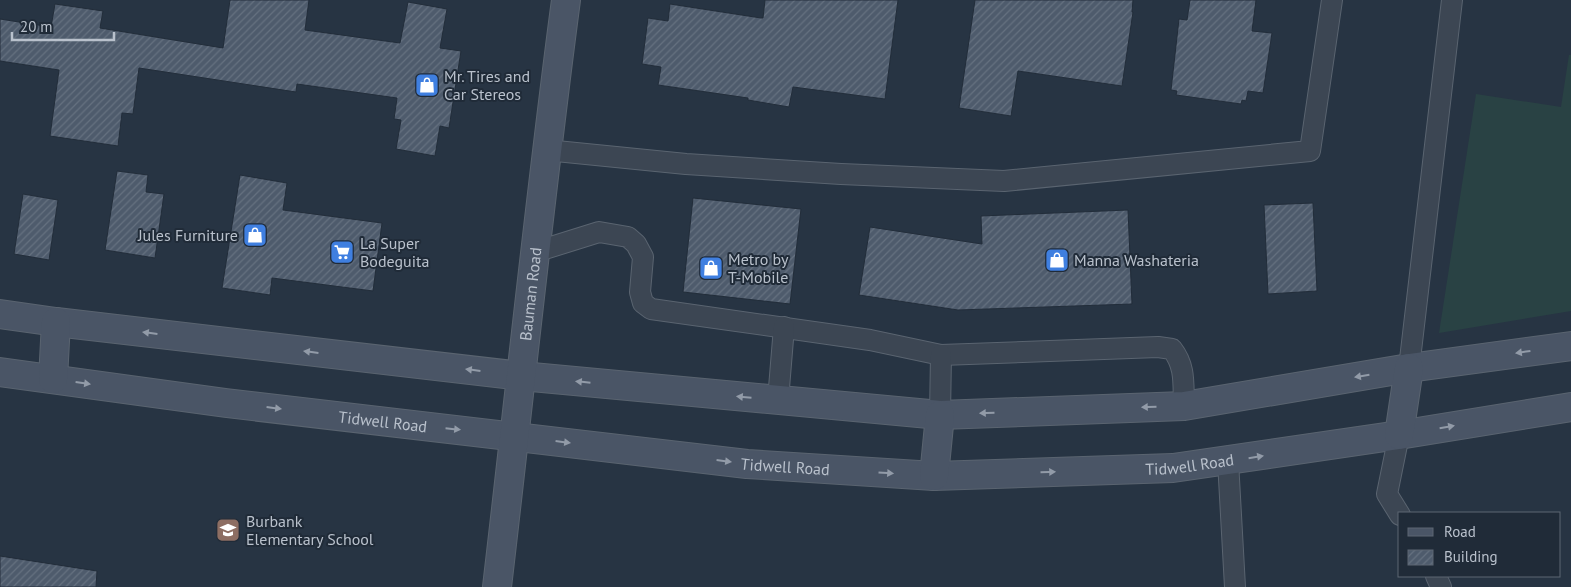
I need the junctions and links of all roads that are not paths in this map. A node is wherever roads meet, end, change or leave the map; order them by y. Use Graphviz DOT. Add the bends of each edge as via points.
graph roads {
  1 [pos="566,0"];
  2 [pos="1332,0"];
  3 [pos="1452,0"];
  4 [pos="546,150"];
  5 [pos="535,252"];
  6 [pos="0,314"];
  7 [pos="56,322"];
  8 [pos="784,327"];
  9 [pos="1571,346"];
  10 [pos="941,355"];
  11 [pos="1409,368"];
  12 [pos="0,372"];
  13 [pos="521,376"];
  14 [pos="53,379"];
  15 [pos="778,400"];
  16 [pos="1184,406"];
  17 [pos="1571,407"];
  18 [pos="940,415"];
  19 [pos="1398,435"];
  20 [pos="514,436"];
  21 [pos="1228,461"];
  22 [pos="934,476"];
  23 [pos="1399,512"];
  24 [pos="496,587"];
  25 [pos="1235,587"];
  1 -- 4 [label="main road, Bauman Road"];
  2 -- 4 [label="lane" via="1310,151 1004,181 686,164"];
  3 -- 11 [label="lane"];
  4 -- 5 [label="main road, Bauman Road"];
  5 -- 8 [label="lane" via="599,232 628,237 643,257 640,292 643,303 651,309"];
  5 -- 13 [label="main road, Bauman Road"];
  6 -- 7 [label="main road"];
  13 -- 7 [label="main road, one-way"];
  7 -- 14 [label="main road"];
  8 -- 10 [label="lane"];
  8 -- 15 [label="lane"];
  9 -- 11 [label="main road, one-way"];
  10 -- 16 [label="lane" via="1158,347 1172,350 1180,359"];
  10 -- 18 [label="lane"];
  11 -- 16 [label="main road, one-way"];
  11 -- 19 [label="main road"];
  12 -- 14 [label="main road, Tidwell Road"];
  15 -- 13 [label="main road, one-way"];
  13 -- 20 [label="main road, Bauman Road"];
  14 -- 20 [label="main road, Tidwell Road, one-way" via="226,403"];
  15 -- 18 [label="main road"];
  16 -- 18 [label="main road, one-way"];
  19 -- 17 [label="main road, Tidwell Road, one-way"];
  18 -- 22 [label="main road"];
  21 -- 19 [label="main road, Tidwell Road, one-way"];
  19 -- 23 [label="lane" via="1387,494"];
  20 -- 22 [label="main road, Tidwell Road, one-way" via="747,464"];
  20 -- 24 [label="main road, Bauman Road"];
  22 -- 21 [label="main road, Tidwell Road, one-way" via="1173,468"];
  21 -- 25 [label="lane"];
}
